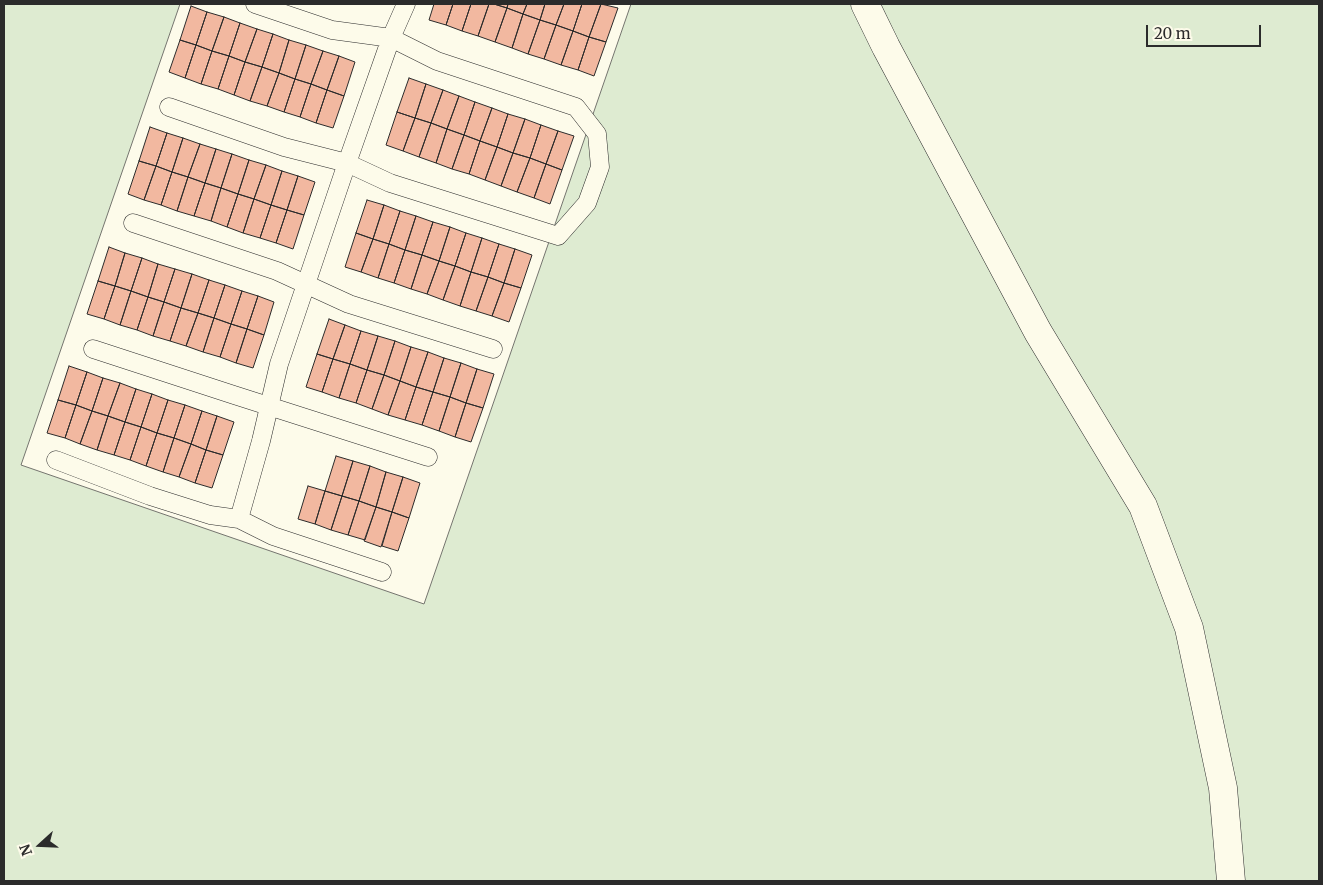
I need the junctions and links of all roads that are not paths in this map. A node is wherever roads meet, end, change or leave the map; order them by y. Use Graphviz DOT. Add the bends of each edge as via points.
graph roads {
  1 [pos="255,4"];
  2 [pos="406,4"];
  3 [pos="865,4"];
  4 [pos="391,38"];
  5 [pos="169,106"];
  6 [pos="347,163"];
  7 [pos="133,223"];
  8 [pos="306,283"];
  9 [pos="93,348"];
  10 [pos="493,349"];
  11 [pos="270,406"];
  12 [pos="428,456"];
  13 [pos="56,460"];
  14 [pos="239,519"];
  15 [pos="382,572"];
  16 [pos="1231,881"];
  1 -- 4 [label="lane" via="332,30"];
  2 -- 4 [label="lane"];
  3 -- 16 [label="street" via="1038,332 1143,506 1189,628 1223,788"];
  4 -- 6 [label="lane"];
  4 -- 6 [label="lane" via="437,61 576,107 597,134 600,167 587,203 558,236 390,183"];
  5 -- 6 [label="lane" via="284,147"];
  6 -- 8 [label="lane"];
  7 -- 8 [label="lane"];
  8 -- 10 [label="lane" via="349,304"];
  8 -- 11 [label="lane" via="279,364"];
  9 -- 11 [label="lane"];
  11 -- 12 [label="lane"];
  11 -- 14 [label="lane"];
  13 -- 14 [label="lane" via="150,496 210,515"];
  14 -- 15 [label="lane" via="273,536"];
}
